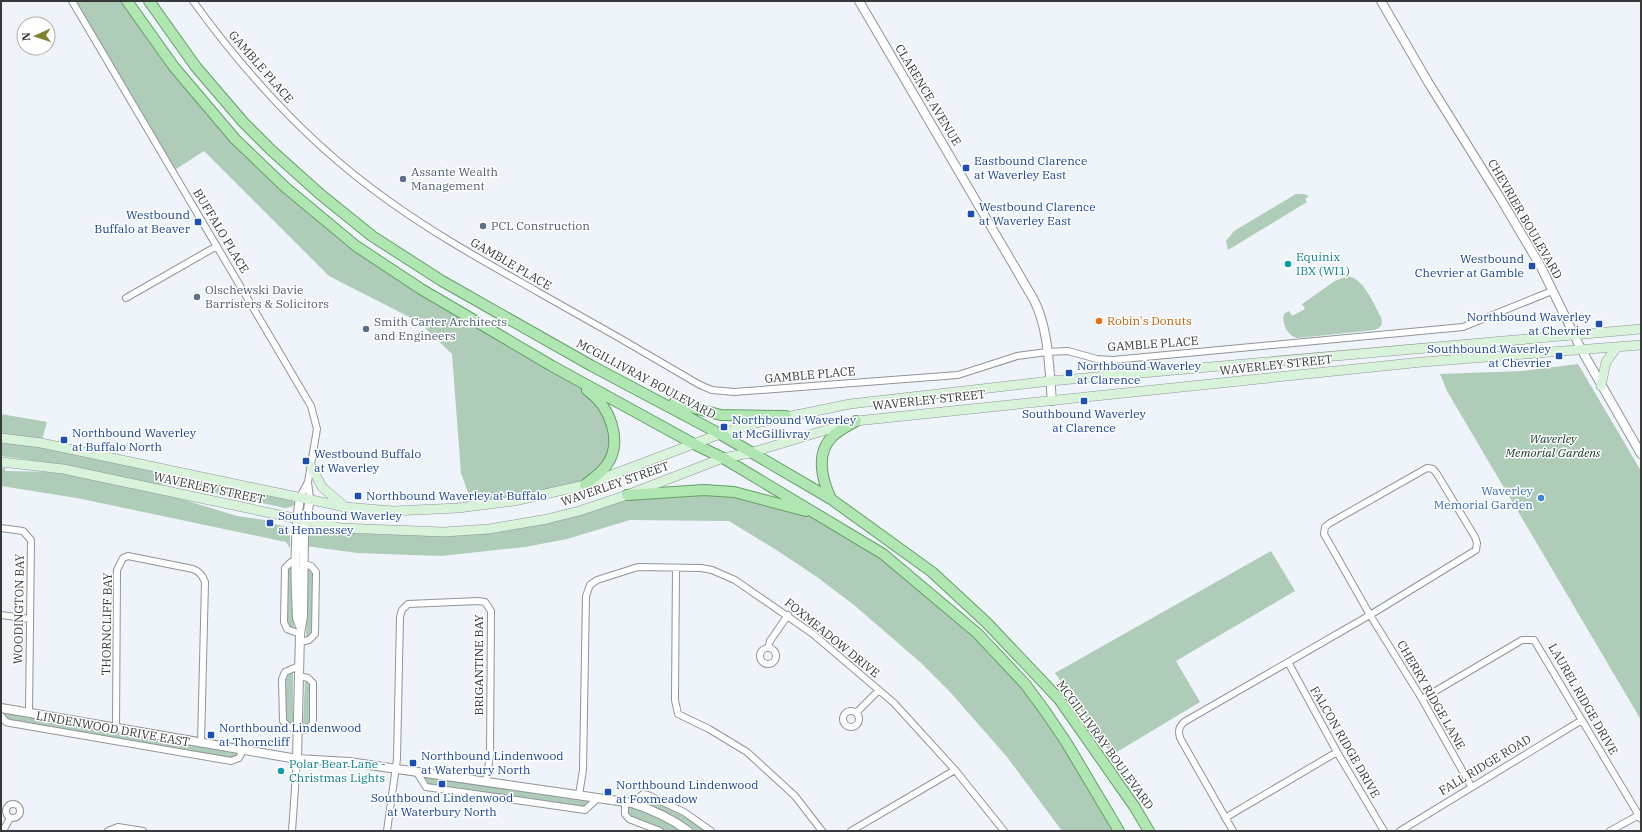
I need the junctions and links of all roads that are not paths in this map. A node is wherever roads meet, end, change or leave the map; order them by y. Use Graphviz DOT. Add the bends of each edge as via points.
graph roads {
  1 [pos="72,1"];
  2 [pos="127,1"];
  3 [pos="149,1"];
  4 [pos="193,1"];
  5 [pos="859,1"];
  6 [pos="1381,1"];
  7 [pos="217,246"];
  8 [pos="1552,291"];
  9 [pos="126,298"];
  10 [pos="1641,329"];
  11 [pos="1573,334"];
  12 [pos="1641,345"];
  13 [pos="1618,347"];
  14 [pos="1581,349"];
  15 [pos="1047,352"];
  16 [pos="552,366"];
  17 [pos="1050,381"];
  18 [pos="1601,386"];
  19 [pos="650,395"];
  20 [pos="1052,401"];
  21 [pos="786,416"];
  22 [pos="856,421"];
  23 [pos="720,434"];
  24 [pos="1,438"];
  25 [pos="694,444"];
  26 [pos="750,453"];
  27 [pos="1641,454"];
  28 [pos="723,458"];
  29 [pos="1,462"];
  30 [pos="311,466"];
  31 [pos="308,482"];
  32 [pos="585,485"];
  33 [pos="626,495"];
  34 [pos="300,497"];
  35 [pos="310,500"];
  36 [pos="831,500"];
  37 [pos="345,507"];
  38 [pos="820,515"];
  39 [pos="302,520"];
  40 [pos="1,528"];
  41 [pos="295,563"];
  42 [pos="304,564"];
  43 [pos="676,568"];
  44 [pos="1,615"];
  45 [pos="788,615"];
  46 [pos="1370,615"];
  47 [pos="30,619"];
  48 [pos="300,634"];
  49 [pos="768,648"];
  50 [pos="1288,662"];
  51 [pos="299,666"];
  52 [pos="299,676"];
  53 [pos="879,690"];
  54 [pos="1422,699"];
  55 [pos="1,708"];
  56 [pos="29,712"];
  57 [pos="856,713"];
  58 [pos="1,716"];
  59 [pos="1582,720"];
  60 [pos="116,727"];
  61 [pos="297,730"];
  62 [pos="201,743"];
  63 [pos="243,750"];
  64 [pos="1336,752"];
  65 [pos="297,759"];
  66 [pos="396,769"];
  67 [pos="955,770"];
  68 [pos="416,771"];
  69 [pos="486,782"];
  70 [pos="1471,786"];
  71 [pos="579,795"];
  72 [pos="598,798"];
  73 [pos="628,803"];
  74 [pos="1640,817"];
  75 [pos="10,818"];
  76 [pos="1225,818"];
  77 [pos="3,831"];
  78 [pos="108,831"];
  79 [pos="142,831"];
  80 [pos="292,831"];
  81 [pos="387,831"];
  82 [pos="660,831"];
  83 [pos="688,831"];
  84 [pos="711,831"];
  85 [pos="822,831"];
  86 [pos="851,831"];
  87 [pos="1004,831"];
  88 [pos="1119,831"];
  89 [pos="1149,831"];
  90 [pos="1233,831"];
  91 [pos="1384,831"];
  92 [pos="1400,831"];
  93 [pos="1610,831"];
  1 -- 7 [label="street, BUFFALO PLACE"];
  2 -- 16 [label="main road" via="203,103 269,173 305,205 384,265"];
  3 -- 19 [label="main road, MCGILLIVRAY BOULEVARD" via="192,61 229,106 271,150 342,213 372,236 442,281 592,366"];
  4 -- 15 [label="street, GAMBLE PLACE" via="239,61 297,123 388,201 453,244 712,390 734,392 958,375 1017,356"];
  5 -- 15 [label="street, CLARENCE AVENUE" via="1028,287 1040,312"];
  6 -- 8 [label="street, CHEVRIER BOULEVARD" via="1541,267"];
  7 -- 9 [label="street"];
  7 -- 30 [label="street, BUFFALO PLACE" via="311,406 317,429"];
  8 -- 11 [label="street, CHEVRIER BOULEVARD"];
  8 -- 15 [label="street, GAMBLE PLACE" via="1463,327 1113,360 1097,359 1068,351"];
  10 -- 11 [label="main road, WAVERLEY STREET"];
  11 -- 14 [label="street, CHEVRIER BOULEVARD"];
  11 -- 17 [label="main road, WAVERLEY STREET"];
  12 -- 13 [label="main road, WAVERLEY STREET"];
  13 -- 14 [label="main road, WAVERLEY STREET"];
  13 -- 18 [label="main road" via="1606,362"];
  14 -- 18 [label="street, CHEVRIER BOULEVARD"];
  14 -- 20 [label="main road, WAVERLEY STREET" via="1422,362"];
  15 -- 17 [label="street, CLARENCE AVENUE"];
  16 -- 25 [label="main road"];
  16 -- 32 [label="main road" via="592,394 608,415 613,428 613,450 609,461 600,474"];
  17 -- 20 [label="street, CLARENCE AVENUE"];
  17 -- 21 [label="main road, WAVERLEY STREET" via="850,404"];
  18 -- 27 [label="street, CHEVRIER BOULEVARD"];
  19 -- 21 [label="main road" via="722,416"];
  19 -- 23 [label="main road, MCGILLIVRAY BOULEVARD"];
  20 -- 22 [label="main road, WAVERLEY STREET"];
  21 -- 23 [label="main road, WAVERLEY STREET"];
  22 -- 26 [label="main road, WAVERLEY STREET"];
  22 -- 36 [label="main road" via="833,436 823,451 821,467"];
  23 -- 25 [label="main road, WAVERLEY STREET"];
  23 -- 26 [label="main road, MCGILLIVRAY BOULEVARD"];
  24 -- 34 [label="main road, WAVERLEY STREET" via="41,443"];
  25 -- 28 [label="main road"];
  25 -- 32 [label="main road, WAVERLEY STREET"];
  26 -- 28 [label="main road, WAVERLEY STREET"];
  26 -- 36 [label="main road, MCGILLIVRAY BOULEVARD"];
  28 -- 33 [label="main road, WAVERLEY STREET"];
  28 -- 38 [label="main road"];
  29 -- 39 [label="main road, WAVERLEY STREET" via="63,470"];
  30 -- 31 [label="street, BUFFALO PLACE"];
  30 -- 37 [label="main road" via="322,487"];
  31 -- 34 [label="street, BUFFALO PLACE"];
  31 -- 35 [label="street, BUFFALO PLACE"];
  32 -- 37 [label="main road, WAVERLEY STREET" via="514,501 458,508 394,511"];
  33 -- 38 [label="main road" via="697,490 734,492"];
  33 -- 39 [label="main road, WAVERLEY STREET" via="547,519 490,529 444,532 368,531"];
  34 -- 35 [label="main road, WAVERLEY STREET"];
  34 -- 39 [label="street"];
  35 -- 37 [label="main road, WAVERLEY STREET"];
  35 -- 39 [label="street"];
  36 -- 89 [label="main road, MCGILLIVRAY BOULEVARD" via="932,572 987,623 1059,699"];
  38 -- 88 [label="main road" via="883,554 977,633 1006,662 1066,742"];
  39 -- 41 [label="street"];
  39 -- 42 [label="street"];
  40 -- 47 [label="street, WOODINGTON BAY" via="23,531 30,540"];
  41 -- 48 [label="street"];
  41 -- 48 [label="street" via="291,562 285,568 284,622 287,629"];
  42 -- 48 [label="street"];
  42 -- 48 [label="street" via="316,572 315,634 309,640"];
  43 -- 45 [label="street, FOXMEADOW DRIVE" via="701,568 723,574"];
  43 -- 71 [label="street, FOXMEADOW DRIVE" via="638,567 597,580 590,585 586,596 583,770"];
  43 -- 85 [label="street" via="675,700 678,714 747,752 795,796"];
  44 -- 47 [label="street"];
  45 -- 49 [label="street"];
  45 -- 53 [label="street, FOXMEADOW DRIVE"];
  46 -- 46 [label="street, CHERRY RIDGE LANE" via="1476,550 1475,537 1433,469 1421,470 1325,528 1327,542"];
  46 -- 50 [label="street"];
  46 -- 54 [label="street, CHERRY RIDGE LANE"];
  47 -- 56 [label="street, WOODINGTON BAY"];
  48 -- 51 [label="street"];
  50 -- 64 [label="street, FALCON RIDGE DRIVE"];
  50 -- 76 [label="street" via="1180,726 1180,738"];
  51 -- 52 [label="street"];
  51 -- 61 [label="street" via="285,672 282,679 283,721 287,726"];
  52 -- 61 [label="street"];
  52 -- 61 [label="street" via="308,678 313,683 313,723 307,730"];
  53 -- 57 [label="street"];
  53 -- 67 [label="street, FOXMEADOW DRIVE"];
  54 -- 59 [label="street, LAUREL RIDGE DRIVE" via="1522,640 1528,639 1534,640 1538,645"];
  54 -- 70 [label="street, CHERRY RIDGE LANE"];
  55 -- 56 [label="street, LINDENWOOD DRIVE EAST"];
  56 -- 60 [label="street, LINDENWOOD DRIVE EAST"];
  58 -- 63 [label="street, LINDENWOOD DRIVE EAST" via="10,723 231,762 239,758"];
  59 -- 70 [label="street, FALL RIDGE ROAD"];
  59 -- 74 [label="street, LAUREL RIDGE DRIVE"];
  60 -- 62 [label="street, LINDENWOOD DRIVE EAST"];
  60 -- 62 [label="street, THORNCLIFF BAY" via="117,570 123,558 128,556 193,569 203,576"];
  61 -- 65 [label="street"];
  62 -- 63 [label="street, LINDENWOOD DRIVE EAST"];
  63 -- 65 [label="street, LINDENWOOD DRIVE EAST"];
  64 -- 76 [label="street"];
  64 -- 91 [label="street, FALCON RIDGE DRIVE"];
  65 -- 66 [label="street, LINDENWOOD DRIVE EAST" via="349,762"];
  65 -- 80 [label="street"];
  66 -- 68 [label="street, LINDENWOOD DRIVE EAST"];
  66 -- 69 [label="street, BRIGANTINE BAY" via="402,610 408,604 414,603 485,602 492,611 490,756"];
  66 -- 81 [label="street"];
  67 -- 86 [label="street"];
  67 -- 87 [label="street, FOXMEADOW DRIVE"];
  68 -- 69 [label="street, LINDENWOOD DRIVE EAST"];
  68 -- 72 [label="street" via="426,787 585,810"];
  69 -- 71 [label="street, LINDENWOOD DRIVE EAST"];
  70 -- 92 [label="street, FALL RIDGE ROAD"];
  71 -- 72 [label="street, LINDENWOOD DRIVE EAST"];
  72 -- 73 [label="street, LINDENWOOD DRIVE EAST"];
  73 -- 82 [label="street" via="625,814 629,819"];
  73 -- 83 [label="street, LINDENWOOD DRIVE EAST" via="652,810"];
  73 -- 84 [label="street" via="643,794 648,795 684,812"];
  74 -- 93 [label="street"];
  75 -- 77 [label="street"];
  76 -- 90 [label="street"];
  78 -- 79 [label="street" via="118,827"];
}
